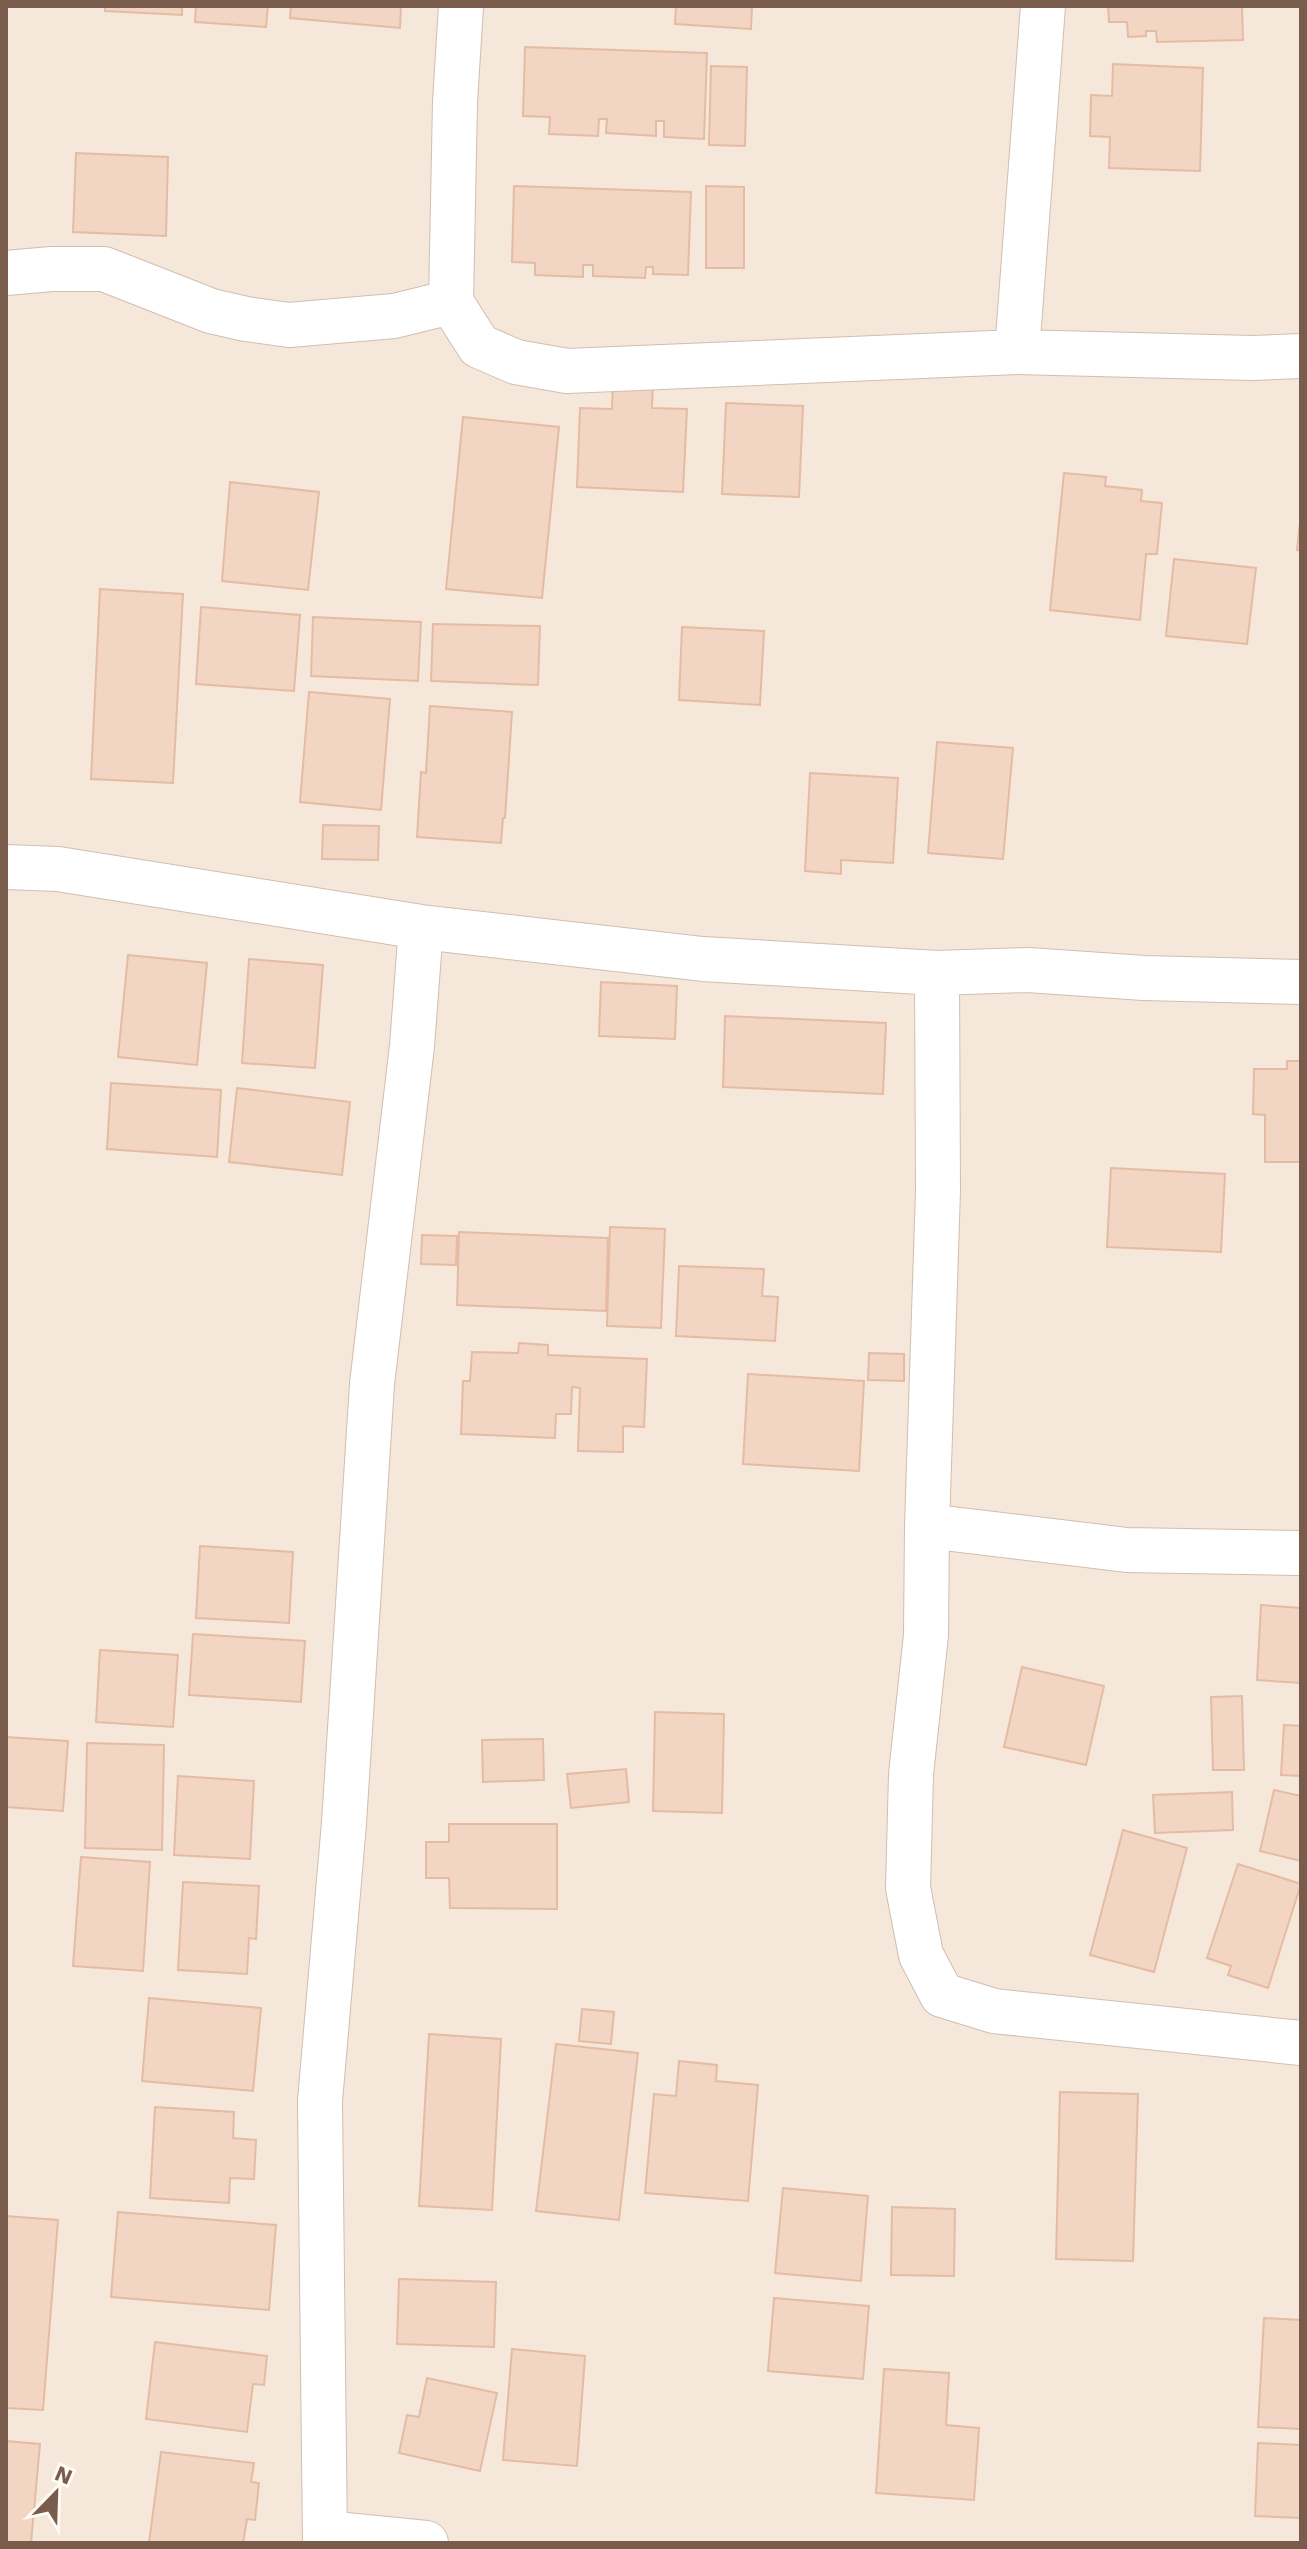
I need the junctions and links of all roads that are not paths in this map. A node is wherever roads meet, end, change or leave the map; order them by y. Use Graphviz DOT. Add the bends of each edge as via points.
graph roads {
  1 [pos="461,6"];
  2 [pos="1043,6"];
  3 [pos="6,273"];
  4 [pos="451,302"];
  5 [pos="1017,352"];
  6 [pos="1301,356"];
  7 [pos="6,867"];
  8 [pos="421,927"];
  9 [pos="937,973"];
  10 [pos="1301,982"];
  11 [pos="927,1526"];
  12 [pos="1301,1553"];
  13 [pos="1301,2043"];
  14 [pos="325,2538"];
  15 [pos="426,2543"];
  1 -- 4 [label="street"];
  2 -- 5 [label="street"];
  3 -- 4 [label="street" via="104,269 211,311 289,325 394,316"];
  4 -- 5 [label="street" via="479,346 516,362 567,371"];
  5 -- 6 [label="street"];
  7 -- 8 [label="street" via="58,869"];
  8 -- 9 [label="street" via="703,959"];
  8 -- 14 [label="street" via="372,1384 320,2101"];
  9 -- 10 [label="street" via="1028,970"];
  9 -- 11 [label="street" via="938,1191"];
  11 -- 12 [label="street" via="1127,1550"];
  11 -- 13 [label="street" via="926,1635 911,1774 908,1888 921,1955 942,1995 994,2011"];
  14 -- 15 [label="street"];
}
